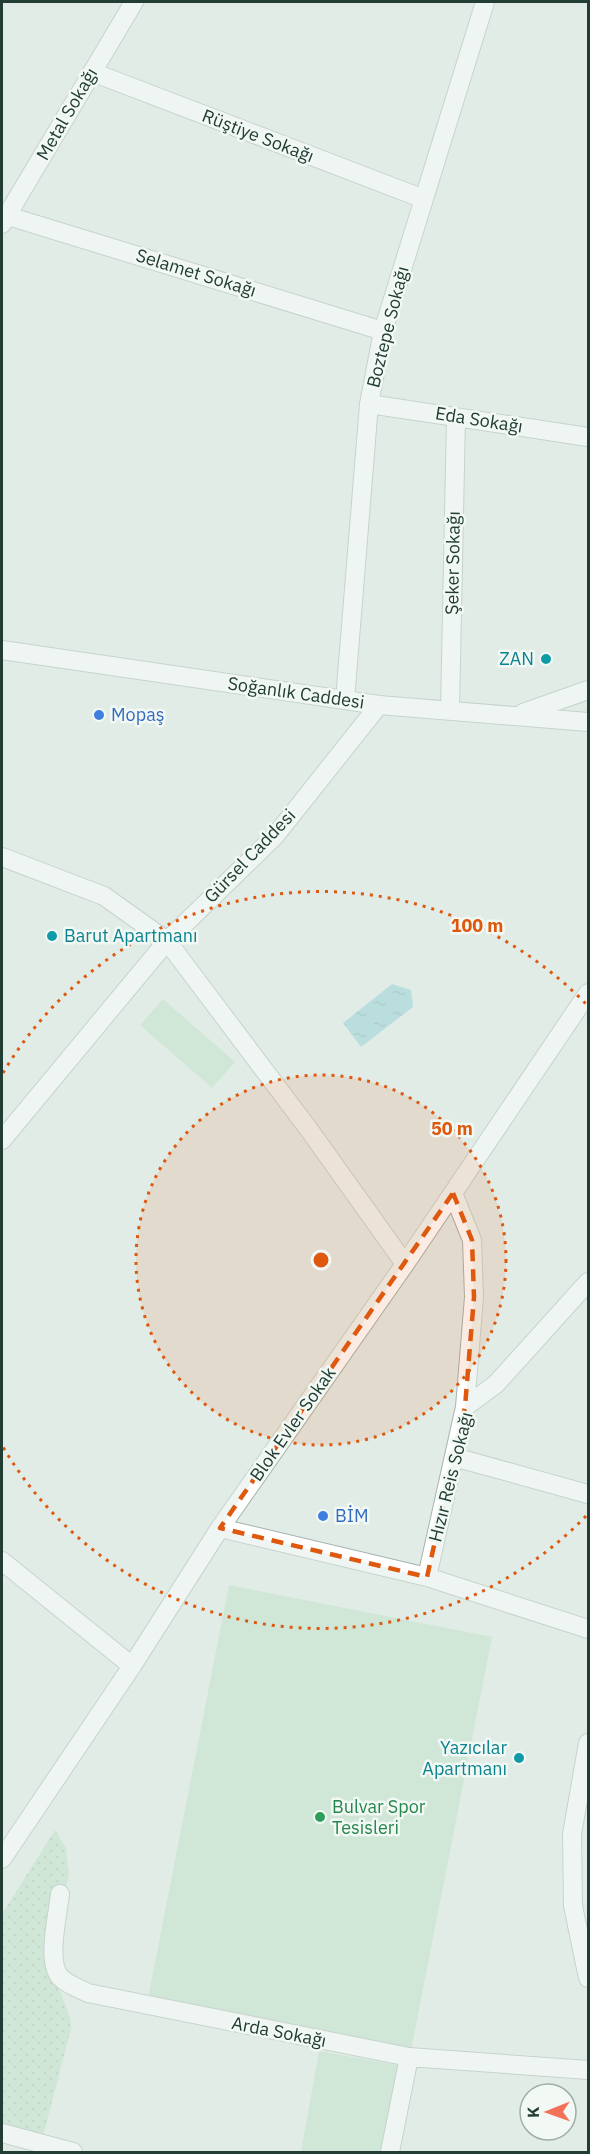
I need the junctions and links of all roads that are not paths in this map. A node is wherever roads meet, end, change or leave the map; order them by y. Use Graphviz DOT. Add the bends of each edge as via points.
graph roads {
  1 [pos="134,2"];
  2 [pos="485,2"];
  3 [pos="92,72"];
  4 [pos="424,199"];
  5 [pos="5,221"];
  6 [pos="383,331"];
  7 [pos="369,404"];
  8 [pos="456,417"];
  9 [pos="588,437"];
  10 [pos="2,650"];
  11 [pos="588,690"];
  12 [pos="345,700"];
  13 [pos="379,705"];
  14 [pos="450,710"];
  15 [pos="518,715"];
  16 [pos="588,722"];
  17 [pos="2,857"];
  18 [pos="167,941"];
  19 [pos="588,993"];
  20 [pos="2,1140"];
  21 [pos="453,1192"];
  22 [pos="405,1264"];
  23 [pos="588,1282"];
  24 [pos="465,1407"];
  25 [pos="454,1457"];
  26 [pos="588,1494"];
  27 [pos="220,1528"];
  28 [pos="2,1561"];
  29 [pos="427,1577"];
  30 [pos="588,1629"];
  31 [pos="132,1666"];
  32 [pos="588,1743"];
  33 [pos="2,1859"];
  34 [pos="60,1894"];
  35 [pos="588,1978"];
  36 [pos="410,2057"];
  37 [pos="588,2070"];
  38 [pos="2,2133"];
  39 [pos="73,2152"];
  40 [pos="390,2152"];
  1 -- 3 [label="street, Metal Sokağı"];
  2 -- 4 [label="street, Boztepe Sokağı"];
  3 -- 4 [label="street, Rüştiye Sokağı"];
  3 -- 5 [label="street, Metal Sokağı"];
  4 -- 6 [label="street, Boztepe Sokağı"];
  5 -- 6 [label="street, Selamet Sokağı"];
  6 -- 7 [label="street, Boztepe Sokağı"];
  7 -- 8 [label="street, Eda Sokağı"];
  7 -- 12 [label="street, Boztepe Sokağı"];
  8 -- 9 [label="street, Eda Sokağı"];
  8 -- 14 [label="street, Şeker Sokağı"];
  10 -- 12 [label="street, Soğanlık Caddesi"];
  11 -- 15 [label="street, Soğanlık Caddesi"];
  12 -- 13 [label="street, Soğanlık Caddesi"];
  13 -- 14 [label="street, Soğanlık Caddesi"];
  13 -- 18 [label="street, Gürsel Caddesi" via="274,836"];
  14 -- 15 [label="street, Soğanlık Caddesi"];
  15 -- 16 [label="street"];
  17 -- 18 [label="street" via="104,896"];
  18 -- 20 [label="street, Gürsel Caddesi"];
  18 -- 22 [label="street"];
  19 -- 21 [label="street, Blok Evler Sokak"];
  21 -- 22 [label="street, Blok Evler Sokak"];
  21 -- 24 [label="street" via="472,1240 474,1297"];
  22 -- 27 [label="street, Blok Evler Sokak"];
  23 -- 24 [label="street, Hızır Reis Sokağı" via="496,1384"];
  24 -- 25 [label="street, Hızır Reis Sokağı"];
  25 -- 26 [label="street"];
  25 -- 29 [label="street, Hızır Reis Sokağı"];
  27 -- 29 [label="street"];
  27 -- 31 [label="street, Blok Evler Sokak"];
  28 -- 31 [label="street"];
  29 -- 30 [label="street"];
  31 -- 33 [label="street, Blok Evler Sokak"];
  32 -- 35 [label="street" via="572,1834 573,1906"];
  34 -- 36 [label="street, Arda Sokağı" via="54,1968 62,1978 88,1993"];
  36 -- 37 [label="street, Arda Sokağı"];
  36 -- 40 [label="street"];
  38 -- 39 [label="street"];
}
